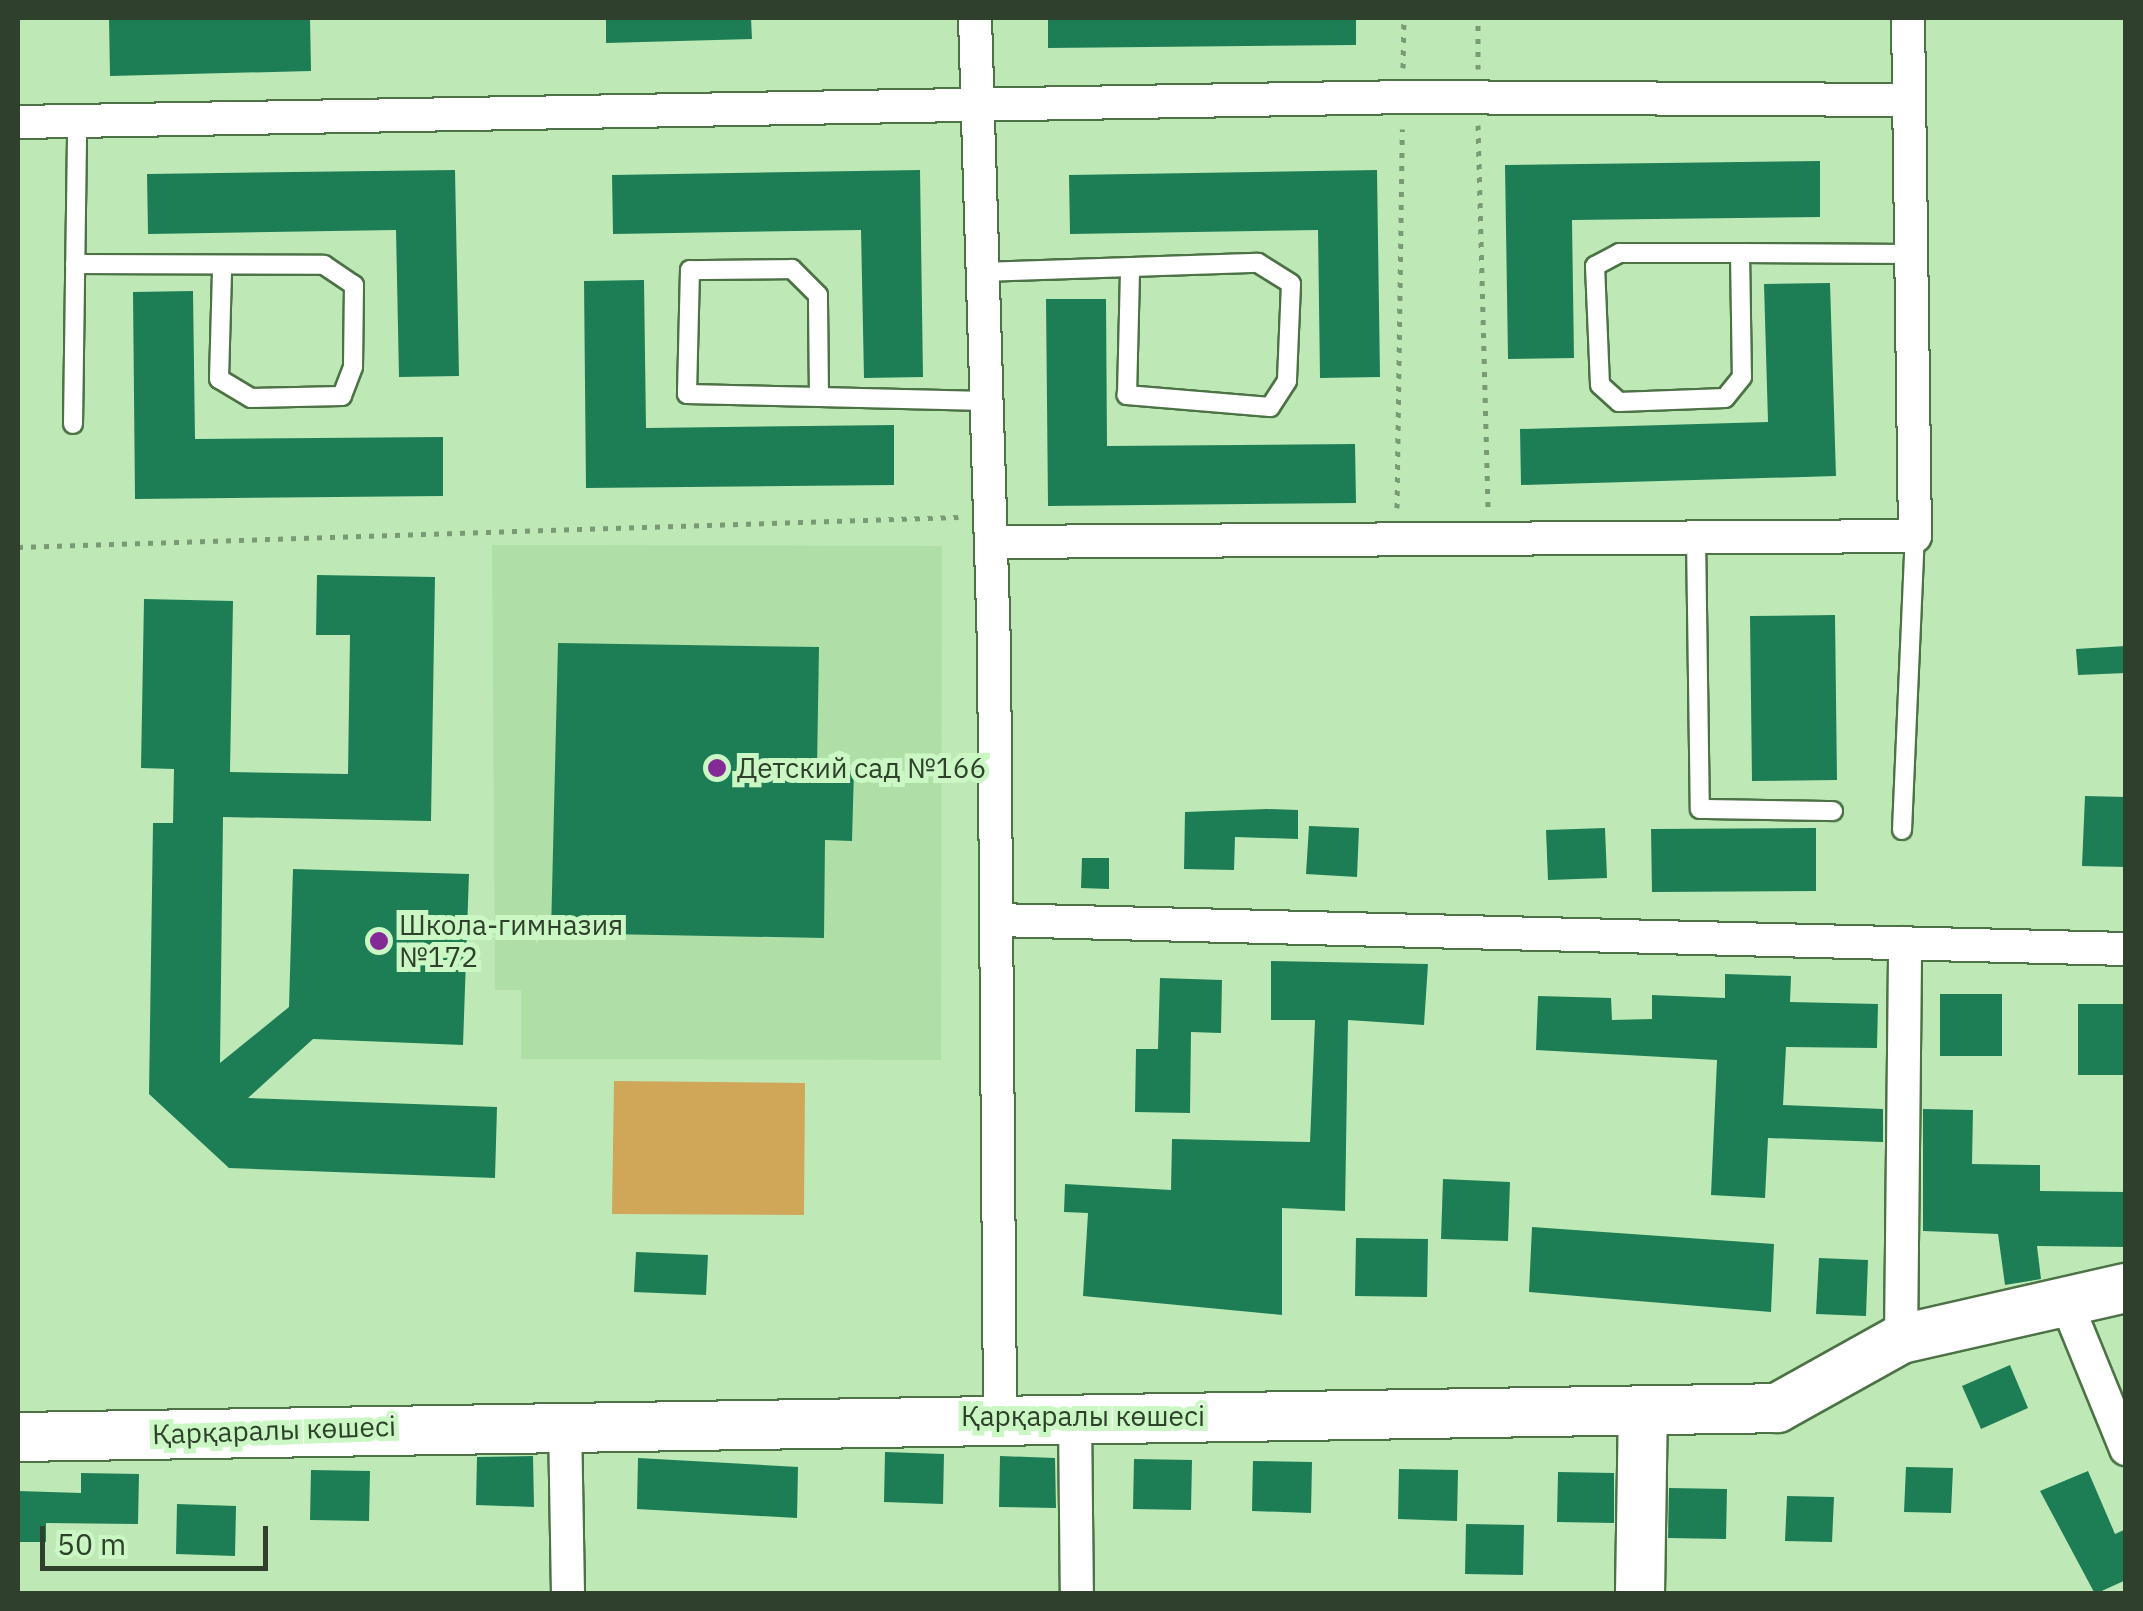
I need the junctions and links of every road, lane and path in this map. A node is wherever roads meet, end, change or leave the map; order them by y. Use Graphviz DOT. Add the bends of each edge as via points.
graph roads {
  1 [pos="975,18"];
  2 [pos="1404,18"];
  3 [pos="1478,18"];
  4 [pos="1908,18"];
  5 [pos="1402,97"];
  6 [pos="1478,97"];
  7 [pos="1909,100"];
  8 [pos="976,105"];
  9 [pos="77,121"];
  10 [pos="18,122"];
  11 [pos="1740,253"];
  12 [pos="1911,254"];
  13 [pos="75,264"];
  14 [pos="222,269"];
  15 [pos="1130,269"];
  16 [pos="982,272"];
  17 [pos="819,397"];
  18 [pos="986,401"];
  19 [pos="73,424"];
  20 [pos="990,529"];
  21 [pos="1396,536"];
  22 [pos="1696,536"];
  23 [pos="1915,536"];
  24 [pos="1488,537"];
  25 [pos="18,547"];
  26 [pos="1833,811"];
  27 [pos="1902,830"];
  28 [pos="996,920"];
  29 [pos="1905,943"];
  30 [pos="2126,949"];
  31 [pos="2126,1288"];
  32 [pos="2066,1302"];
  33 [pos="1900,1339"];
  34 [pos="1644,1412"];
  35 [pos="1000,1415"];
  36 [pos="1075,1416"];
  37 [pos="566,1422"];
  38 [pos="18,1437"];
  39 [pos="2126,1448"];
  40 [pos="568,1594"];
  41 [pos="1078,1594"];
  42 [pos="1640,1594"];
  1 -- 8 [label="street"];
  2 -- 5 [label="path"];
  3 -- 6 [label="path"];
  4 -- 7 [label="street"];
  5 -- 6 [label="street"];
  5 -- 8 [label="street"];
  5 -- 21 [label="path"];
  6 -- 7 [label="street"];
  6 -- 24 [label="path"];
  7 -- 12 [label="street"];
  8 -- 9 [label="street"];
  8 -- 16 [label="street"];
  9 -- 10 [label="street"];
  9 -- 13 [label="lane"];
  11 -- 11 [label="lane" via="1619,253 1595,266 1600,385 1619,402 1724,398 1742,377"];
  11 -- 12 [label="lane"];
  12 -- 23 [label="street"];
  13 -- 14 [label="lane"];
  13 -- 19 [label="lane"];
  14 -- 14 [label="lane" via="324,266 354,285 354,367 342,396 252,398 218,379"];
  15 -- 15 [label="lane" via="1258,263 1291,284 1287,381 1270,407 1127,395"];
  15 -- 16 [label="lane"];
  16 -- 18 [label="street"];
  17 -- 17 [label="lane" via="687,394 690,270 792,269 818,295"];
  17 -- 18 [label="lane"];
  18 -- 20 [label="street"];
  20 -- 21 [label="street"];
  20 -- 25 [label="path"];
  20 -- 28 [label="street"];
  21 -- 24 [label="street"];
  22 -- 23 [label="street"];
  22 -- 24 [label="street"];
  22 -- 26 [label="lane" via="1700,809"];
  23 -- 27 [label="lane"];
  28 -- 29 [label="street"];
  28 -- 35 [label="street"];
  29 -- 30 [label="street"];
  29 -- 33 [label="street"];
  31 -- 32 [label="street, Қарқаралы көшесі"];
  32 -- 33 [label="street, Қарқаралы көшесі"];
  32 -- 39 [label="street"];
  33 -- 34 [label="street, Қарқаралы көшесі" via="1777,1408"];
  34 -- 36 [label="street, Қарқаралы көшесі"];
  34 -- 42 [label="street"];
  35 -- 36 [label="street, Қарқаралы көшесі"];
  35 -- 37 [label="street, Қарқаралы көшесі"];
  36 -- 41 [label="street"];
  37 -- 38 [label="street, Қарқаралы көшесі"];
  37 -- 40 [label="street"];
}
